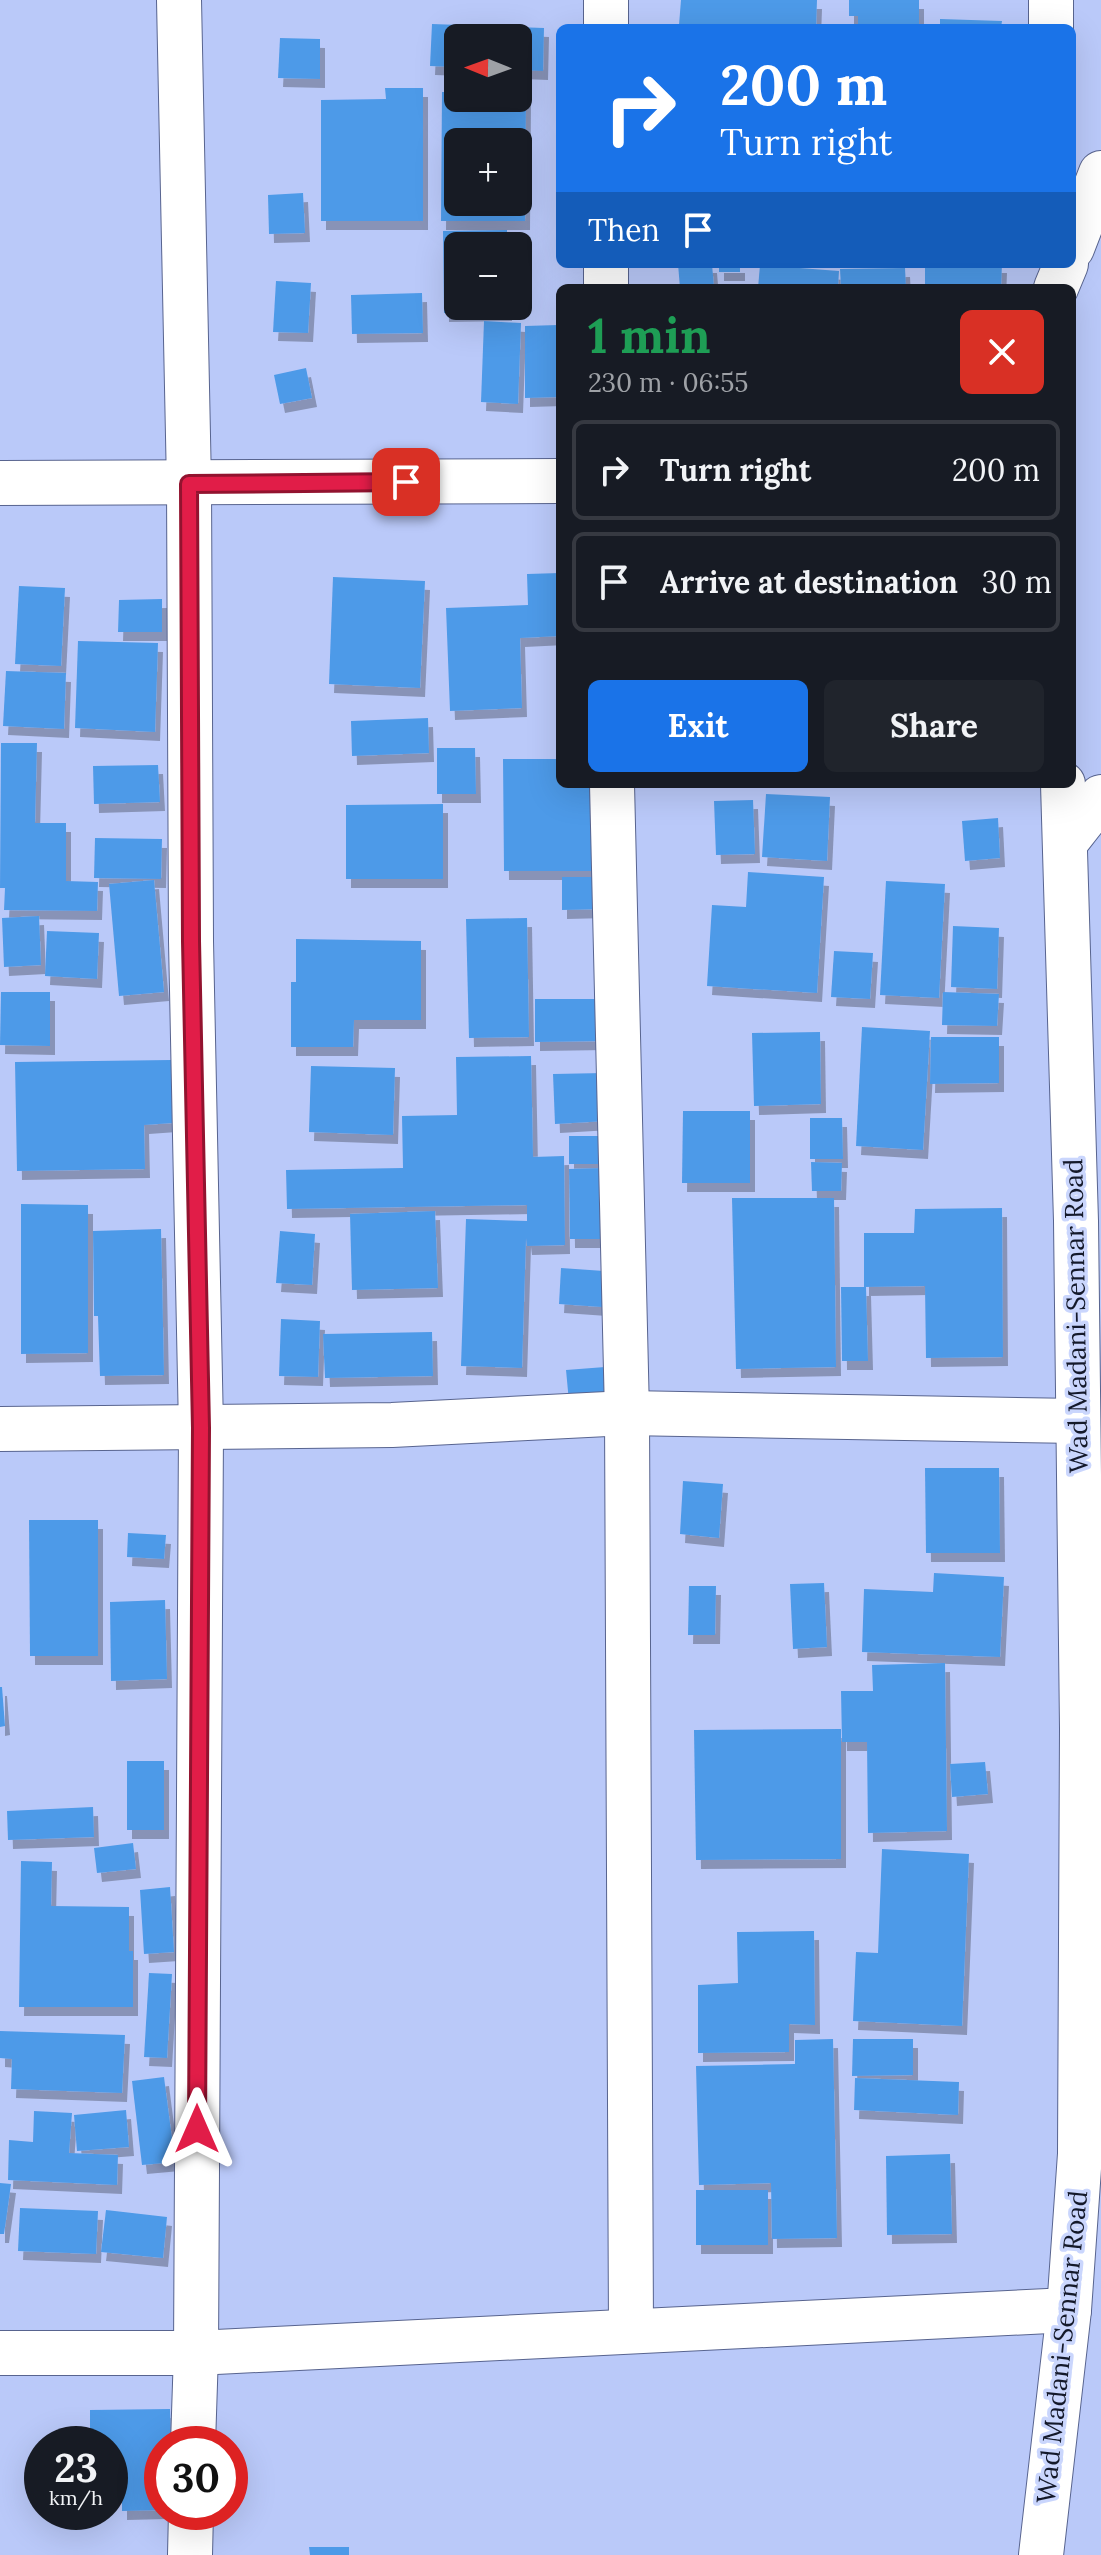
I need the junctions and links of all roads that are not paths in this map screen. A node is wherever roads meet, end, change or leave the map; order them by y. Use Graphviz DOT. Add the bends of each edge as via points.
graph roads {
  1 [pos="179,0"];
  2 [pos="606,0"];
  3 [pos="1051,0"];
  4 [pos="606,24"];
  5 [pos="1051,24"];
  6 [pos="1101,173"];
  7 [pos="1076,238"];
  8 [pos="556,481"];
  9 [pos="0,483"];
  10 [pos="189,484"];
  11 [pos="612,788"];
  12 [pos="1063,788"];
  13 [pos="1101,797"];
  14 [pos="1065,843"];
  15 [pos="1089,1221"];
  16 [pos="627,1413"];
  17 [pos="1078,1421"];
  18 [pos="201,1428"];
  19 [pos="0,1429"];
  20 [pos="1091,1729"];
  21 [pos="1091,2154"];
  22 [pos="1069,2310"];
  23 [pos="631,2331"];
  24 [pos="0,2353"];
  25 [pos="196,2353"];
  26 [pos="194,2426"];
  27 [pos="191,2530"];
  28 [pos="190,2555"];
  29 [pos="1041,2555"];
  1 -- 10 [label="street"];
  2 -- 4 [label="street"];
  3 -- 5 [label="street"];
  6 -- 7 [label="street"];
  8 -- 10 [label="street"];
  9 -- 10 [label="street"];
  10 -- 18 [label="street"];
  11 -- 16 [label="street"];
  12 -- 14 [label="street, Wad Madani-Sennar Road"];
  13 -- 14 [label="street"];
  14 -- 15 [label="street, Wad Madani-Sennar Road"];
  15 -- 17 [label="street, Wad Madani-Sennar Road"];
  16 -- 17 [label="street"];
  16 -- 18 [label="street"];
  16 -- 23 [label="street"];
  17 -- 20 [label="street, Wad Madani-Sennar Road"];
  18 -- 19 [label="street"];
  18 -- 25 [label="street"];
  20 -- 21 [label="street, Wad Madani-Sennar Road"];
  21 -- 22 [label="street, Wad Madani-Sennar Road"];
  22 -- 23 [label="street"];
  22 -- 29 [label="street, Wad Madani-Sennar Road"];
  23 -- 25 [label="street"];
  24 -- 25 [label="street"];
  25 -- 26 [label="street"];
  27 -- 28 [label="street"];
}
